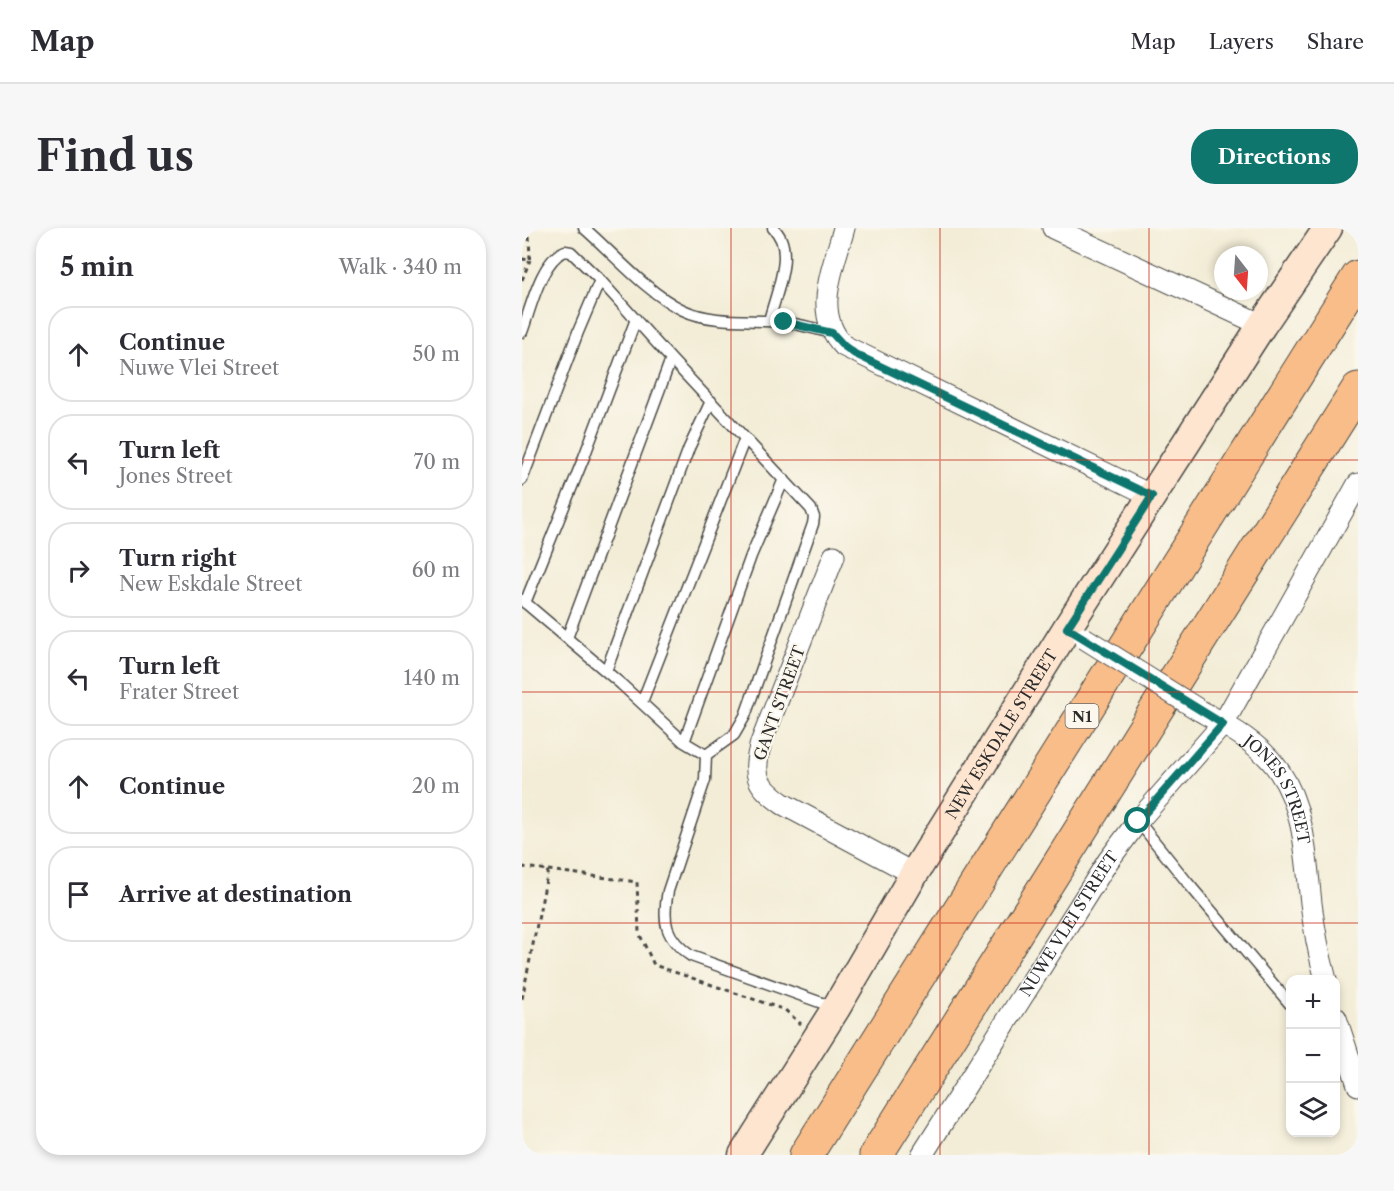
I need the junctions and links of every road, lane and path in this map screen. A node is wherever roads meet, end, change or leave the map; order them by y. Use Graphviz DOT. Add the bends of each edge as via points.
graph roads {
  1 [pos="526,228"];
  2 [pos="584,228"];
  3 [pos="773,228"];
  4 [pos="844,228"];
  5 [pos="1053,228"];
  6 [pos="1328,228"];
  7 [pos="522,260"];
  8 [pos="530,260"];
  9 [pos="1358,277"];
  10 [pos="600,279"];
  11 [pos="522,280"];
  12 [pos="636,319"];
  13 [pos="769,321"];
  14 [pos="1262,325"];
  15 [pos="522,332"];
  16 [pos="832,333"];
  17 [pos="671,359"];
  18 [pos="1358,389"];
  19 [pos="711,401"];
  20 [pos="745,438"];
  21 [pos="784,479"];
  22 [pos="522,480"];
  23 [pos="1358,484"];
  24 [pos="1152,496"];
  25 [pos="834,556"];
  26 [pos="524,602"];
  27 [pos="1075,633"];
  28 [pos="567,638"];
  29 [pos="606,671"];
  30 [pos="642,702"];
  31 [pos="1223,724"];
  32 [pos="684,742"];
  33 [pos="706,754"];
  34 [pos="1138,821"];
  35 [pos="522,867"];
  36 [pos="548,870"];
  37 [pos="914,874"];
  38 [pos="1325,975"];
  39 [pos="522,999"];
  40 [pos="1286,999"];
  41 [pos="836,1008"];
  42 [pos="802,1026"];
  43 [pos="1339,1029"];
  44 [pos="1358,1085"];
  45 [pos="743,1155"];
  46 [pos="806,1155"];
  47 [pos="876,1155"];
  48 [pos="922,1155"];
  1 -- 8 [label="path" via="530,234"];
  2 -- 13 [label="lane" via="649,287 682,310 720,318"];
  3 -- 13 [label="lane" via="781,237 785,258"];
  4 -- 16 [label="street" via="826,295"];
  5 -- 14 [label="street"];
  6 -- 14 [label="street, NEW ESKDALE STREET"];
  7 -- 8 [label="path"];
  8 -- 11 [label="path"];
  9 -- 46 [label="highway, N1"];
  10 -- 12 [label="lane"];
  10 -- 15 [label="lane" via="568,251 555,255 547,265"];
  10 -- 22 [label="lane"];
  12 -- 17 [label="lane"];
  12 -- 26 [label="lane"];
  13 -- 16 [label="lane"];
  14 -- 24 [label="street, NEW ESKDALE STREET"];
  16 -- 24 [label="street" via="855,354"];
  17 -- 19 [label="lane"];
  17 -- 28 [label="lane"];
  18 -- 47 [label="highway"];
  19 -- 20 [label="lane"];
  19 -- 29 [label="lane" via="689,448"];
  20 -- 21 [label="lane"];
  20 -- 30 [label="lane"];
  21 -- 32 [label="lane" via="750,556"];
  21 -- 33 [label="lane" via="809,506 813,524 745,716 734,735"];
  23 -- 31 [label="street, NUWE VLEI STREET"];
  24 -- 27 [label="street, NEW ESKDALE STREET"];
  25 -- 37 [label="street, GANT STREET" via="761,743 756,775 768,793 783,804"];
  26 -- 28 [label="lane"];
  27 -- 31 [label="street, JONES STREET, bridge"];
  27 -- 37 [label="street, NEW ESKDALE STREET"];
  28 -- 29 [label="lane"];
  29 -- 30 [label="lane"];
  30 -- 32 [label="lane"];
  31 -- 34 [label="street, NUWE VLEI STREET"];
  31 -- 38 [label="street, JONES STREET" via="1260,750 1278,769 1293,795"];
  32 -- 33 [label="lane"];
  33 -- 41 [label="lane" via="705,780 665,906 666,924 676,945 691,956"];
  34 -- 40 [label="lane"];
  34 -- 48 [label="street, NUWE VLEI STREET" via="1108,861"];
  35 -- 36 [label="path"];
  36 -- 39 [label="path"];
  36 -- 42 [label="path" via="638,882 639,933 654,965 784,1010"];
  37 -- 41 [label="street, NEW ESKDALE STREET"];
  41 -- 45 [label="street, NEW ESKDALE STREET"];
  43 -- 44 [label="street"];
}
